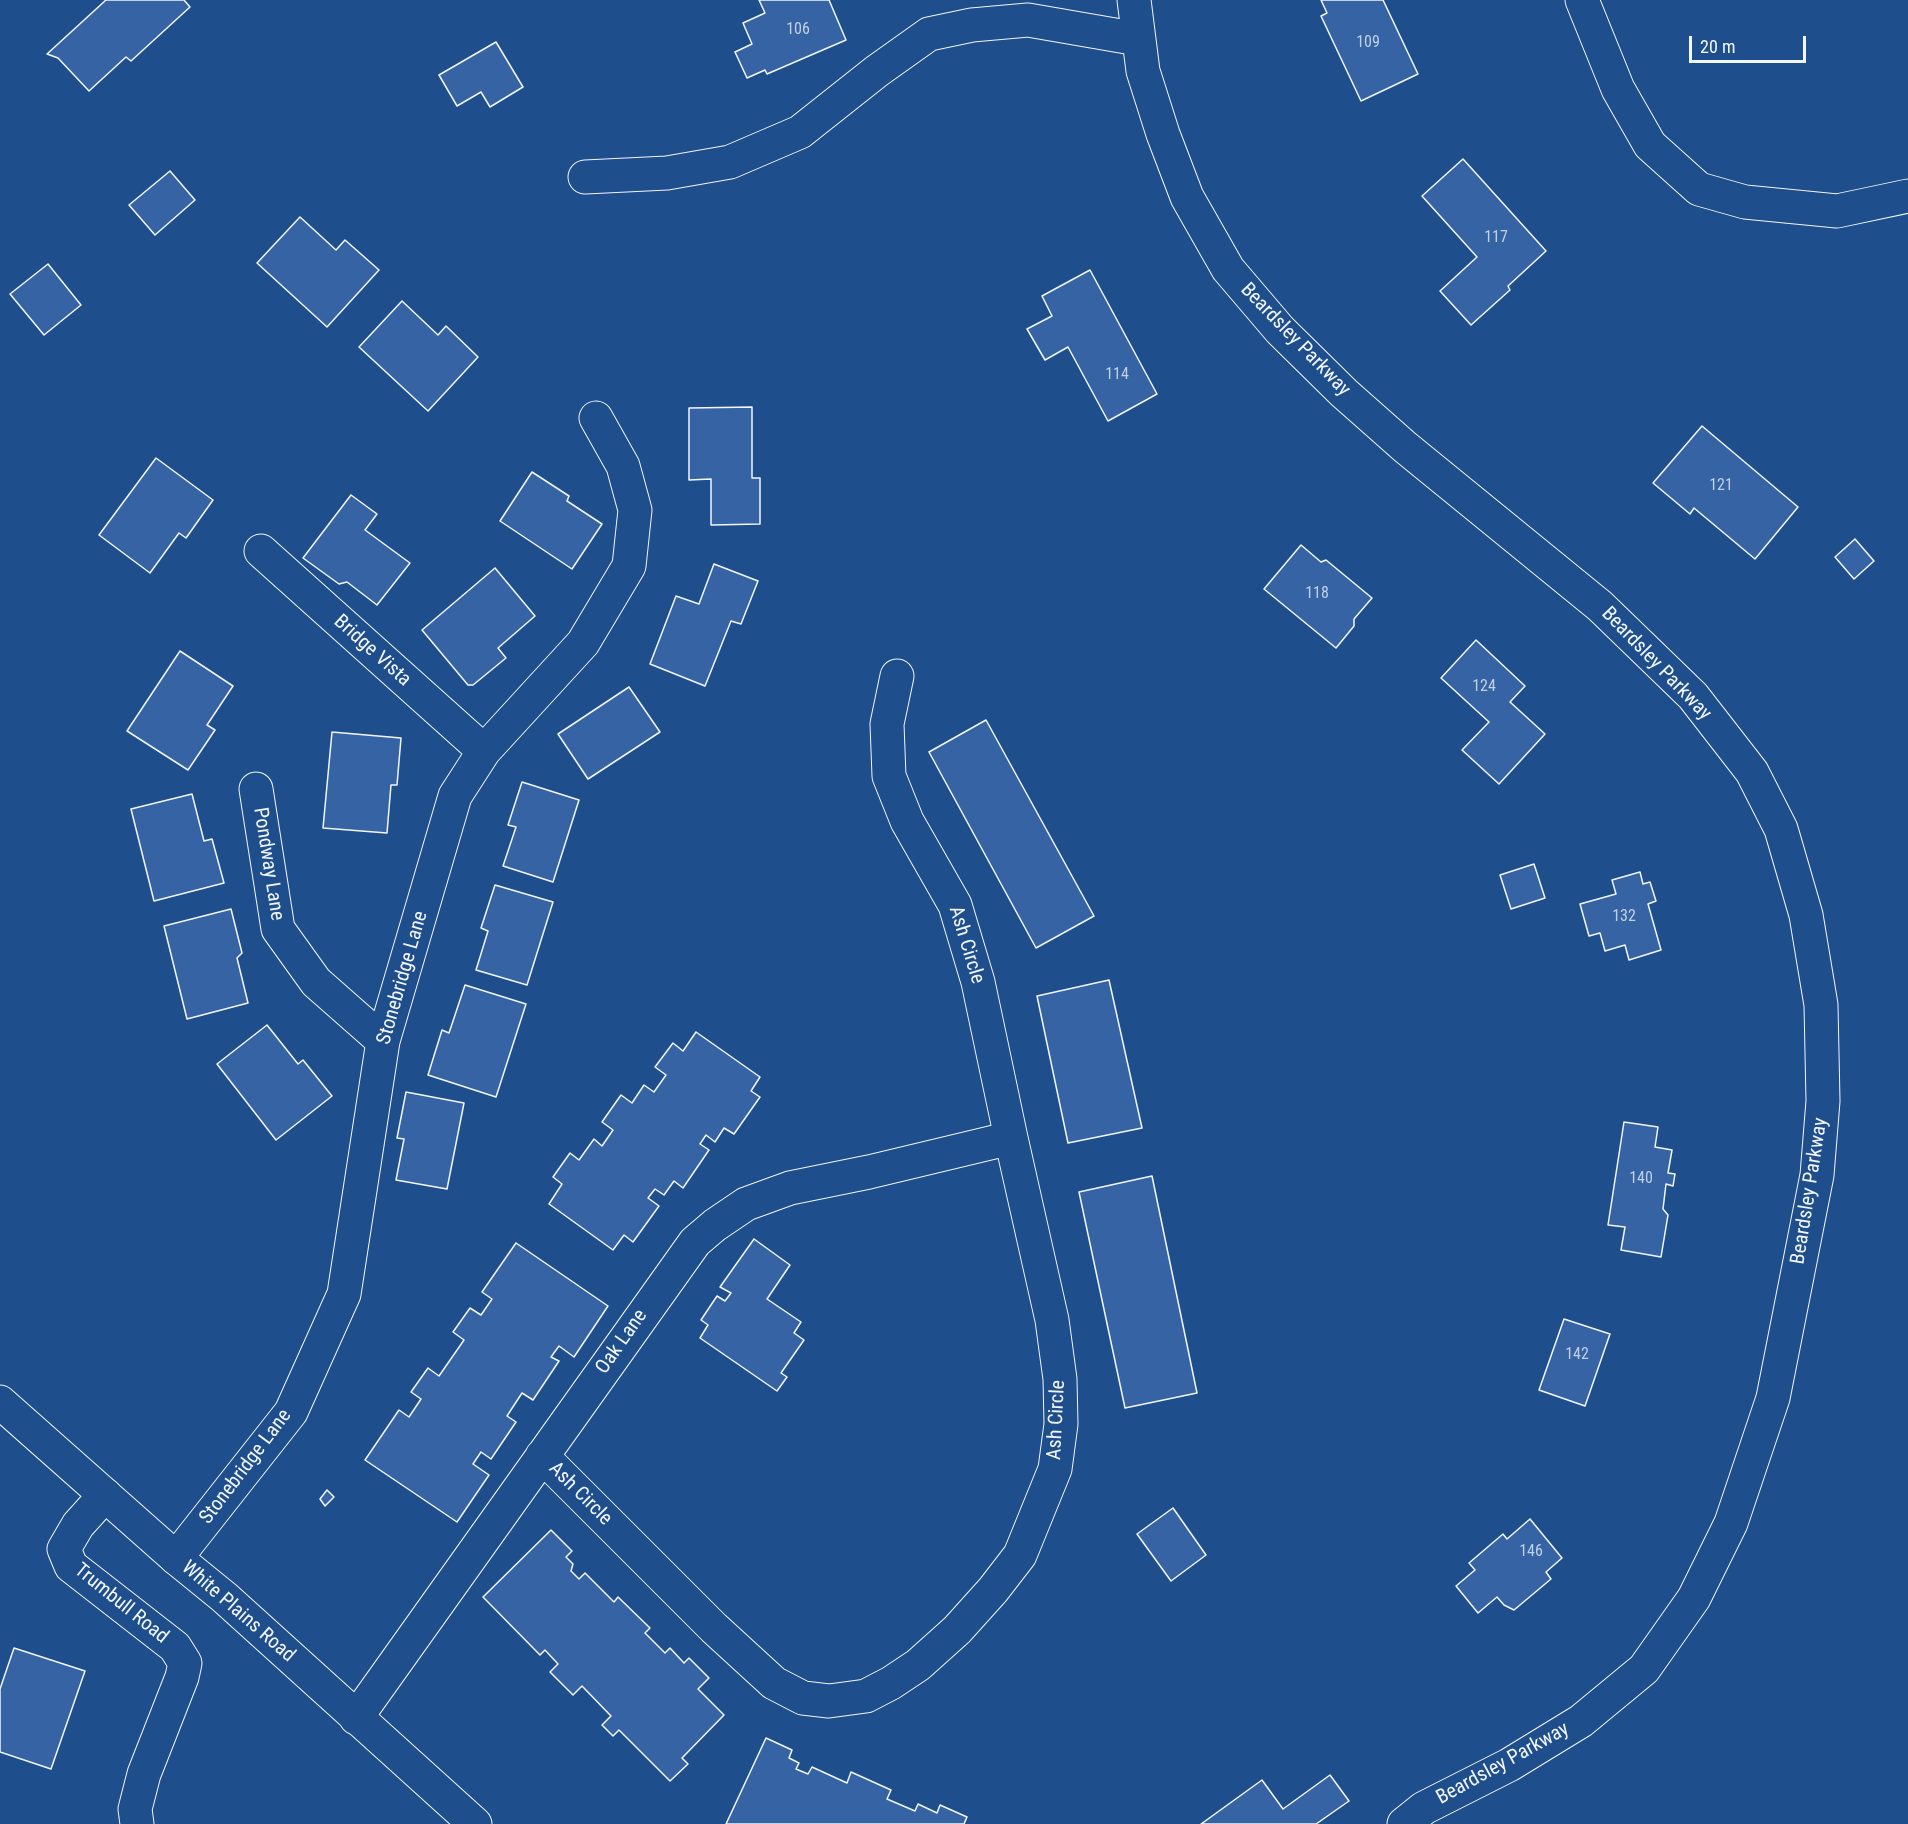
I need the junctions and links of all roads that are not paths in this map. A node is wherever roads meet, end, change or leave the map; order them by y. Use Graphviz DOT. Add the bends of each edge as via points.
graph roads {
  1 [pos="1134,0"];
  2 [pos="1582,0"];
  3 [pos="1138,39"];
  4 [pos="585,177"];
  5 [pos="1908,196"];
  6 [pos="596,418"];
  7 [pos="261,551"];
  8 [pos="897,676"];
  9 [pos="484,751"];
  10 [pos="256,789"];
  11 [pos="383,1041"];
  12 [pos="1011,1138"];
  13 [pos="0,1402"];
  14 [pos="542,1456"];
  15 [pos="105,1495"];
  16 [pos="176,1558"];
  17 [pos="356,1718"];
  18 [pos="137,1824"];
  19 [pos="475,1824"];
  20 [pos="1404,1824"];
  1 -- 3 [label="street, Beardsley Parkway"];
  2 -- 5 [label="street" via="1618,89 1650,145 1700,189 1745,202 1837,211"];
  3 -- 4 [label="street" via="1028,20 929,34 800,132 730,162 667,173"];
  3 -- 20 [label="street, Beardsley Parkway" via="1143,71 1187,196 1228,269 1280,330 1344,393 1600,606 1693,696 1752,772 1781,829 1806,915 1821,1005 1823,1101 1817,1175 1773,1398 1731,1522 1694,1598 1644,1669 1581,1721 1509,1765 1424,1808"];
  6 -- 9 [label="street, Stonebridge Lane" via="623,466 636,510 629,566 583,644"];
  7 -- 9 [label="street, Bridge Vista"];
  8 -- 12 [label="street, Ash Circle" via="887,724 889,776 908,821 955,905 978,982"];
  9 -- 11 [label="street, Stonebridge Lane" via="455,796"];
  10 -- 11 [label="street, Pondway Lane" via="278,929 316,982"];
  11 -- 16 [label="street, Stonebridge Lane" via="344,1294 291,1412"];
  12 -- 14 [label="street, Oak Lane" via="790,1188 746,1204 714,1225 695,1242"];
  12 -- 14 [label="street, Ash Circle" via="1052,1320 1060,1379 1061,1425 1055,1469 1020,1555 957,1630 918,1665 866,1696 829,1701 802,1698 774,1683"];
  13 -- 15 [label="street, White Plains Road"];
  14 -- 17 [label="street, Oak Lane"];
  15 -- 16 [label="street, White Plains Road"];
  15 -- 18 [label="street, Trumbull Road" via="78,1525 64,1549 71,1566 175,1647 185,1663 144,1774 135,1809"];
  16 -- 17 [label="street, White Plains Road"];
  17 -- 19 [label="street, White Plains Road"];
}
